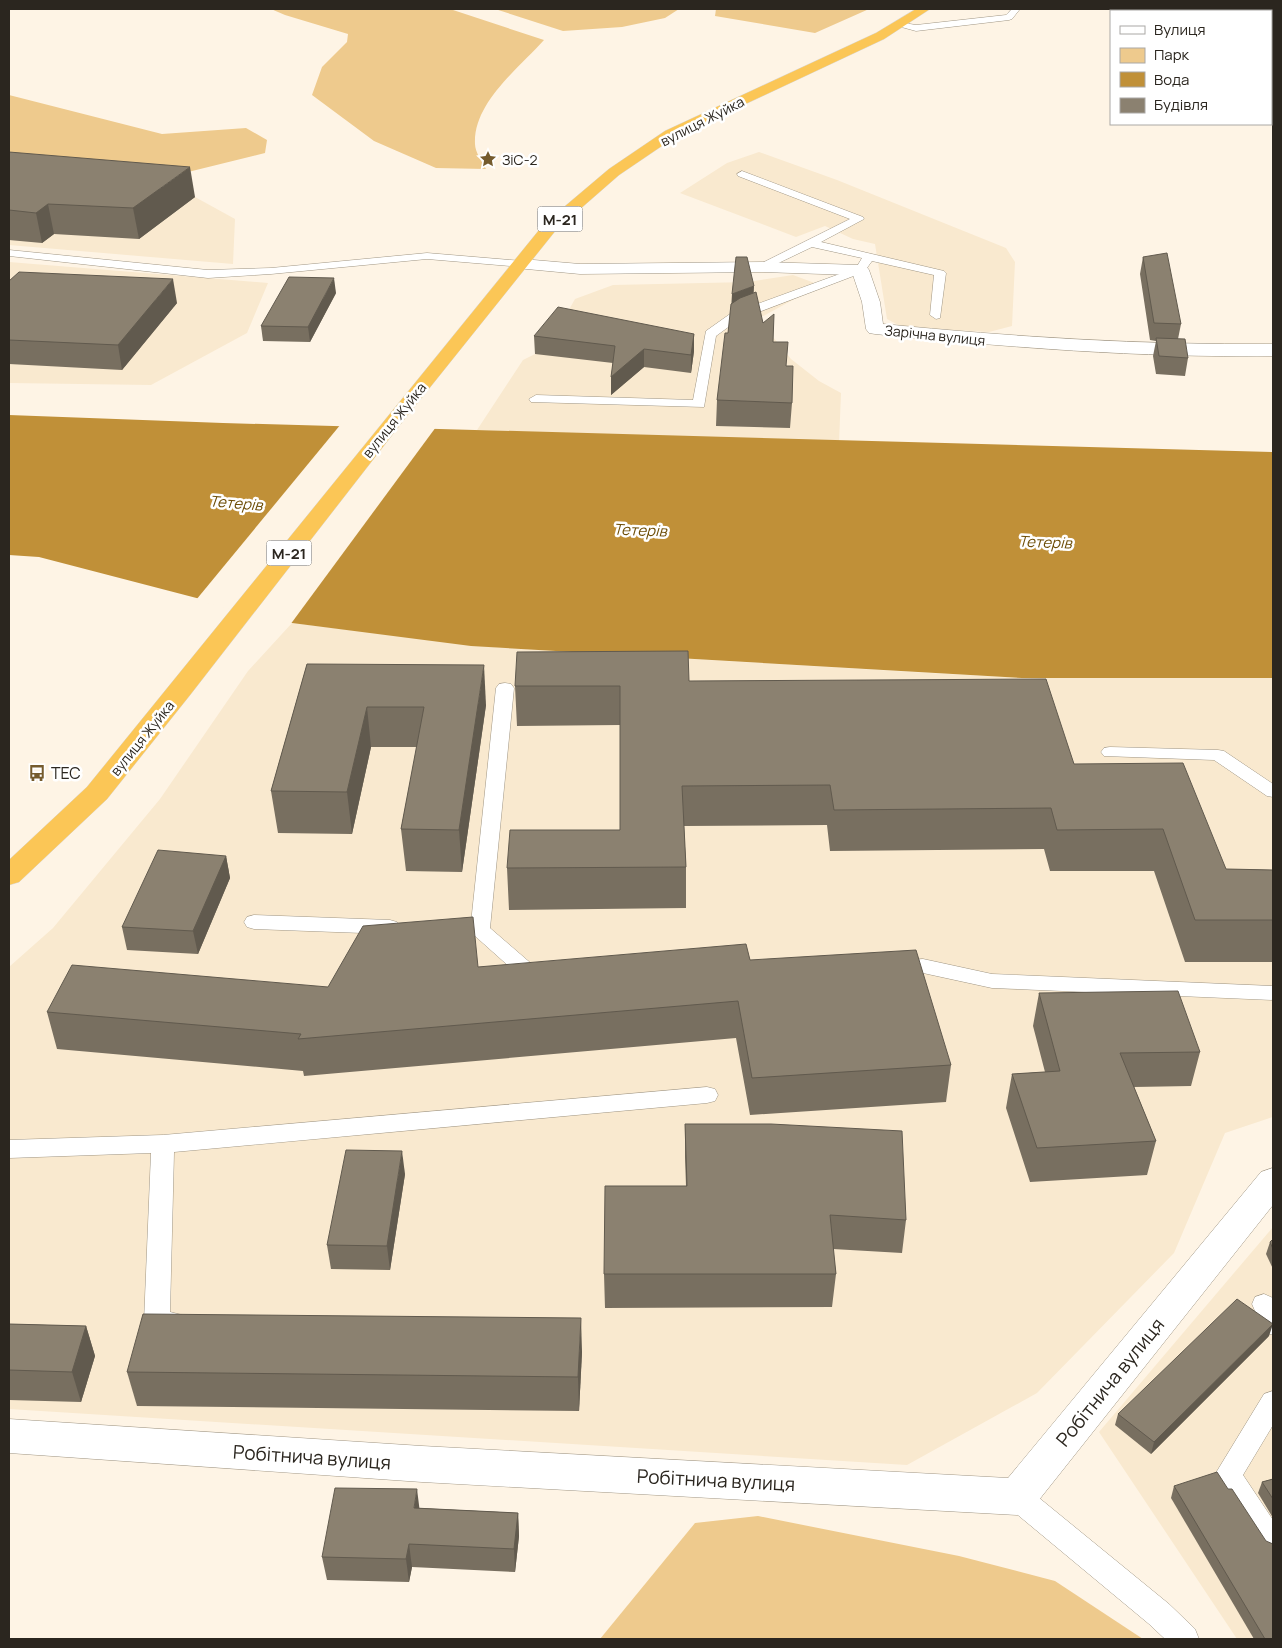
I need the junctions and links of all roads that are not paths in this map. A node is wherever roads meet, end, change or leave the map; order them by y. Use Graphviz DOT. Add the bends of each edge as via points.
graph roads {
  1 [pos="924,9"];
  2 [pos="982,9"];
  3 [pos="1016,9"];
  4 [pos="968,21"];
  5 [pos="898,25"];
  6 [pos="742,174"];
  7 [pos="811,243"];
  8 [pos="9,254"];
  9 [pos="59,258"];
  10 [pos="864,263"];
  11 [pos="522,264"];
  12 [pos="762,267"];
  13 [pos="46,270"];
  14 [pos="190,272"];
  15 [pos="174,283"];
  16 [pos="936,315"];
  17 [pos="1273,350"];
  18 [pos="536,399"];
  19 [pos="505,688"];
  20 [pos="1110,752"];
  21 [pos="1273,792"];
  22 [pos="10,872"];
  23 [pos="254,922"];
  24 [pos="480,930"];
  25 [pos="874,967"];
  26 [pos="559,972"];
  27 [pos="1273,993"];
  28 [pos="707,1095"];
  29 [pos="163,1144"];
  30 [pos="9,1149"];
  31 [pos="1273,1181"];
  32 [pos="197,1322"];
  33 [pos="1273,1402"];
  34 [pos="9,1436"];
  35 [pos="1017,1497"];
  36 [pos="1273,1543"];
  37 [pos="1185,1639"];
  1 -- 5 [label="highway, М-21"];
  2 -- 4 [label="lane"];
  3 -- 4 [label="lane" via="1010,17"];
  4 -- 5 [label="lane" via="916,28"];
  5 -- 11 [label="highway, вулиця Жуйка / М-21" via="670,134 614,172 550,227"];
  6 -- 7 [label="lane" via="859,219"];
  7 -- 10 [label="lane"];
  7 -- 12 [label="lane"];
  8 -- 9 [label="lane"];
  9 -- 13 [label="lane"];
  9 -- 14 [label="lane"];
  10 -- 12 [label="street"];
  10 -- 16 [label="lane" via="940,273"];
  10 -- 17 [label="street, Зарічна вулиця" via="875,329 1000,342 1194,351"];
  10 -- 18 [label="lane" via="734,317 710,334 699,404"];
  11 -- 12 [label="street" via="580,269"];
  11 -- 14 [label="lane" via="427,256 271,271"];
  11 -- 22 [label="highway, вулиця Жуйка / М-21" via="97,793"];
  14 -- 15 [label="lane"];
  19 -- 24 [label="lane"];
  20 -- 21 [label="lane" via="1218,755"];
  23 -- 24 [label="lane"];
  24 -- 26 [label="lane" via="529,973"];
  25 -- 27 [label="lane" via="923,966 992,981"];
  28 -- 29 [label="lane"];
  29 -- 30 [label="lane"];
  29 -- 32 [label="lane" via="158,1322"];
  31 -- 35 [label="street, Робітнича вулиця"];
  33 -- 36 [label="lane" via="1228,1476"];
  34 -- 35 [label="street, Робітнича вулиця" via="422,1464"];
  35 -- 37 [label="lane"];
}
